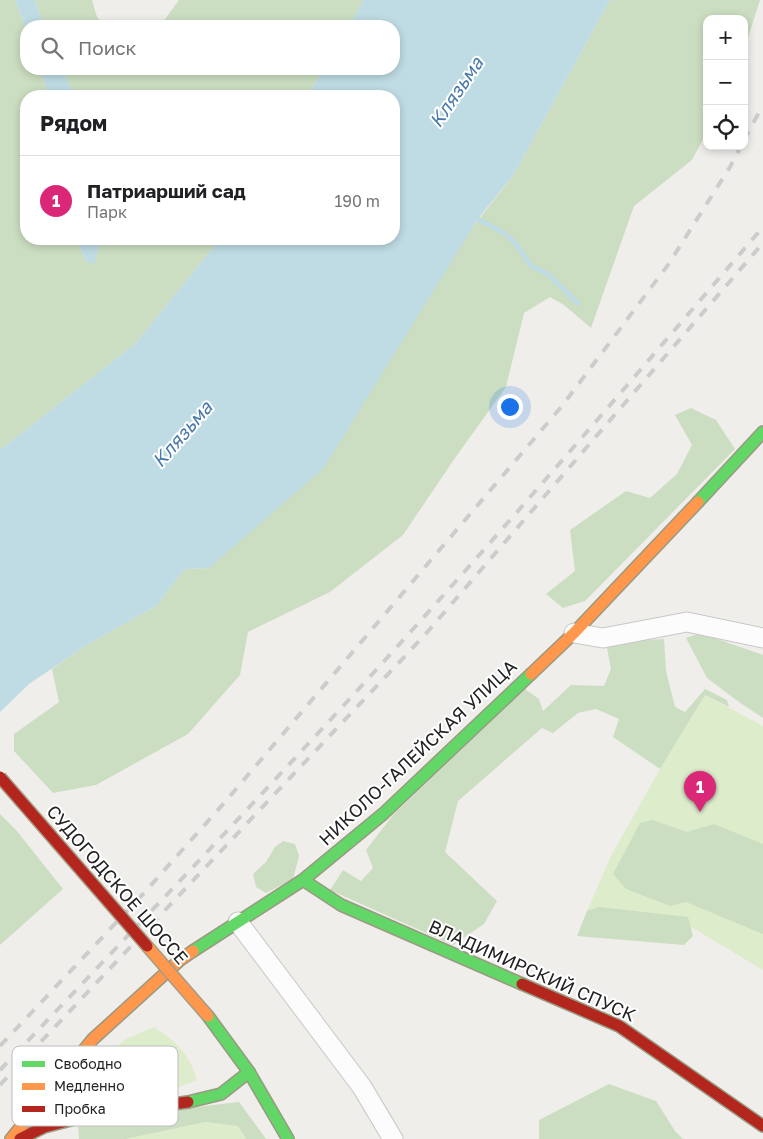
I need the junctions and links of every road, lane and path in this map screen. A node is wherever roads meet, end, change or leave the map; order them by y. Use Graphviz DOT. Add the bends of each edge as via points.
graph roads {
  1 [pos="763,432"];
  2 [pos="574,633"];
  3 [pos="763,638"];
  4 [pos="0,777"];
  5 [pos="303,880"];
  6 [pos="238,922"];
  7 [pos="87,1046"];
  8 [pos="248,1072"];
  9 [pos="178,1103"];
  10 [pos="22,1126"];
  11 [pos="48,1126"];
  12 [pos="763,1126"];
  13 [pos="11,1139"];
  14 [pos="20,1139"];
  15 [pos="288,1139"];
  16 [pos="392,1139"];
  1 -- 2 [label="street, НИКОЛО-ГАЛЕЙСКАЯ УЛИЦА"];
  2 -- 3 [label="street" via="603,638 687,622"];
  2 -- 5 [label="street, НИКОЛО-ГАЛЕЙСКАЯ УЛИЦА" via="382,814"];
  4 -- 8 [label="street, СУДОГОДСКОЕ ШОССЕ, bridge" via="208,1016"];
  5 -- 6 [label="street, НИКОЛО-ГАЛЕЙСКАЯ УЛИЦА"];
  5 -- 12 [label="street, ВЛАДИМИРСКИЙ СПУСК" via="341,905 619,1026"];
  6 -- 7 [label="street, НИКОЛО-ГАЛЕЙСКАЯ УЛИЦА" via="180,960"];
  6 -- 16 [label="street" via="362,1087"];
  8 -- 9 [label="street" via="220,1094"];
  8 -- 15 [label="street, СУДОГОДСКОЕ ШОССЕ"];
  10 -- 13 [label="street, НИКОЛО-ГАЛЕЙСКАЯ УЛИЦА"];
  11 -- 14 [label="street"];
}
